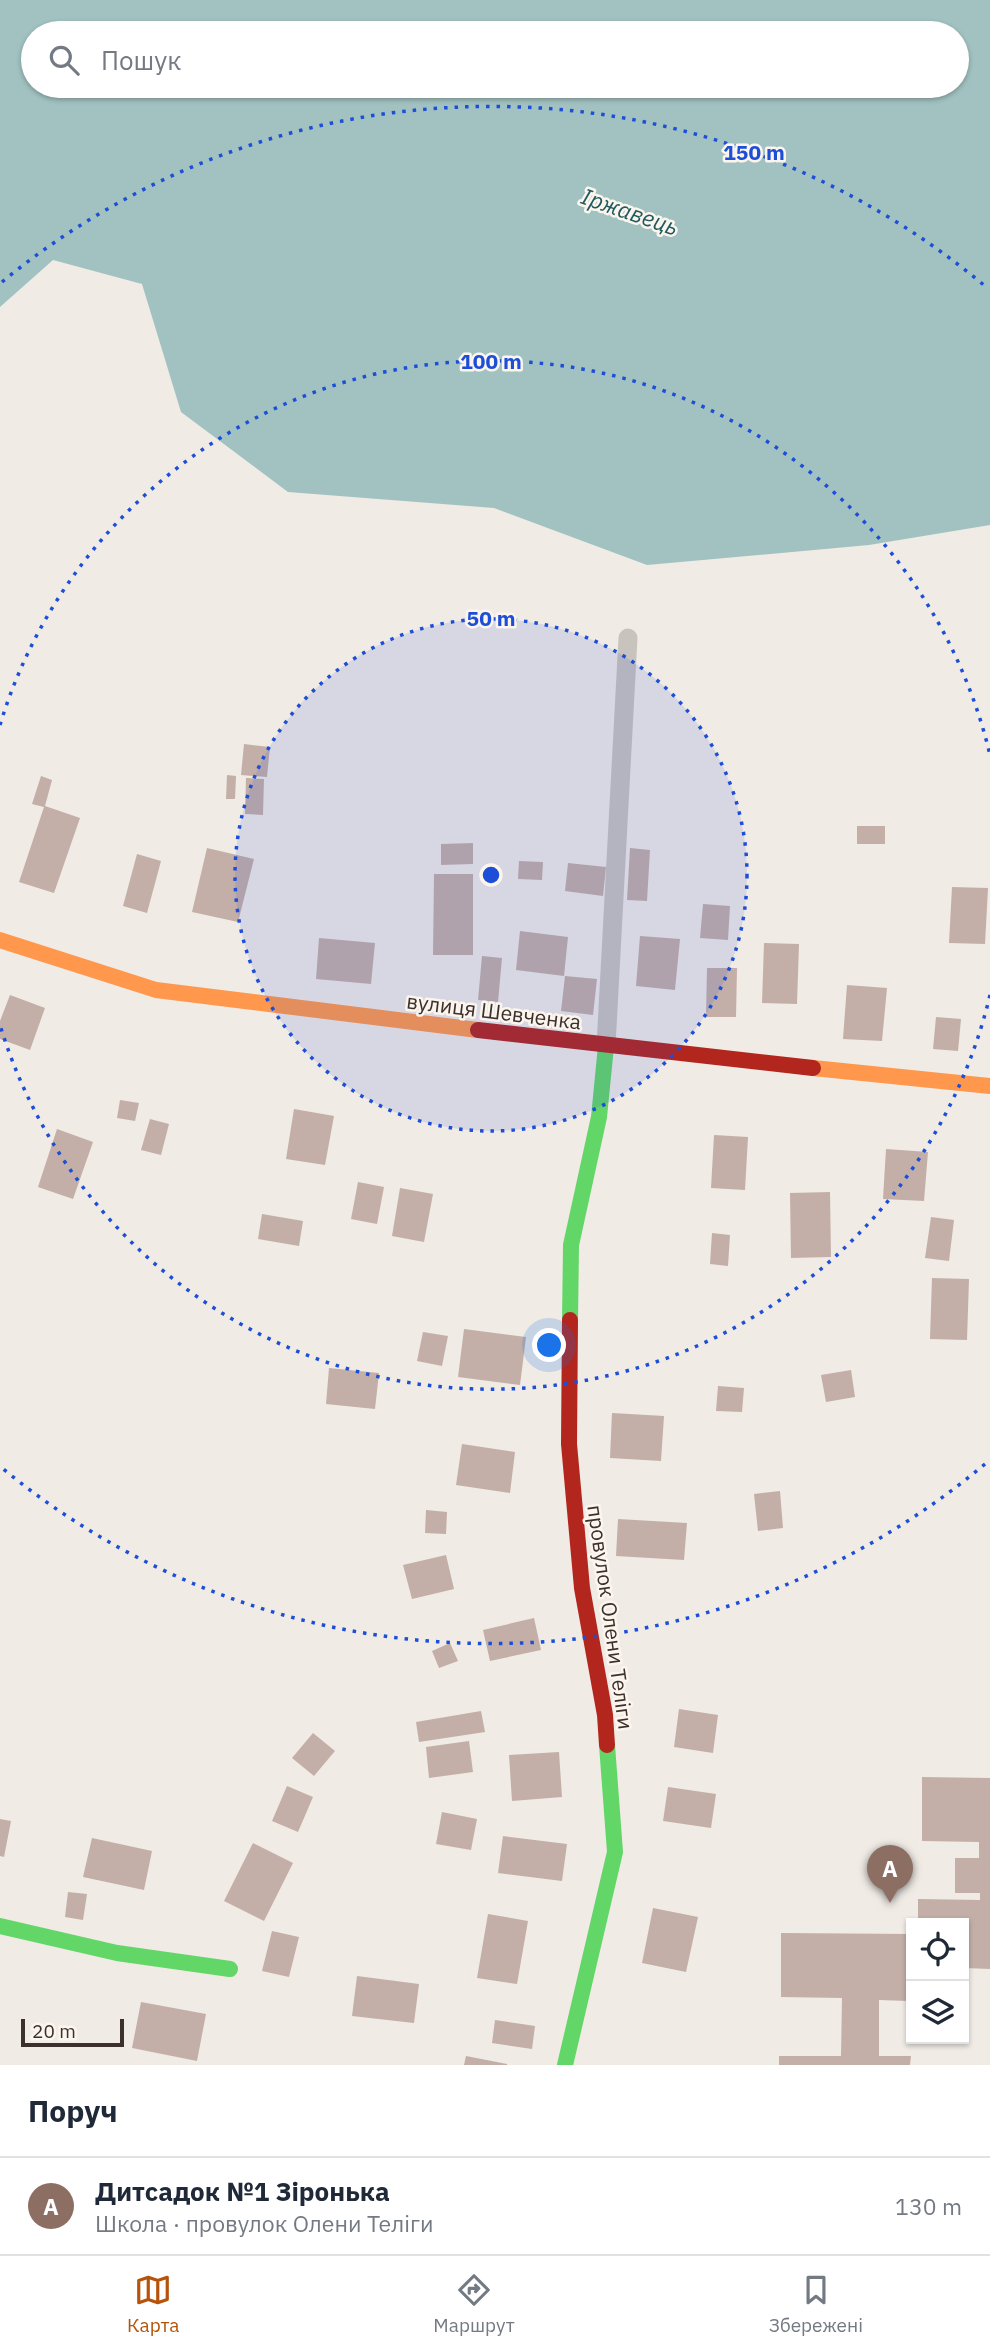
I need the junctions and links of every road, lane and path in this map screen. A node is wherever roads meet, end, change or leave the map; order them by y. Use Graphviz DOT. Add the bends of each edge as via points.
graph roads {
  1 [pos="628,638"];
  2 [pos="0,940"];
  3 [pos="606,1046"];
  4 [pos="990,1086"];
  5 [pos="0,1926"];
  6 [pos="230,1969"];
  7 [pos="565,2065"];
  1 -- 3 [label="lane"];
  2 -- 3 [label="street, вулиця Шевченка" via="156,990"];
  3 -- 4 [label="street, вулиця Шевченка"];
  3 -- 7 [label="street, провулок Олени Теліги" via="598,1117 571,1245 569,1444 582,1588 605,1715 615,1852"];
  5 -- 6 [label="street" via="117,1953"];
}
